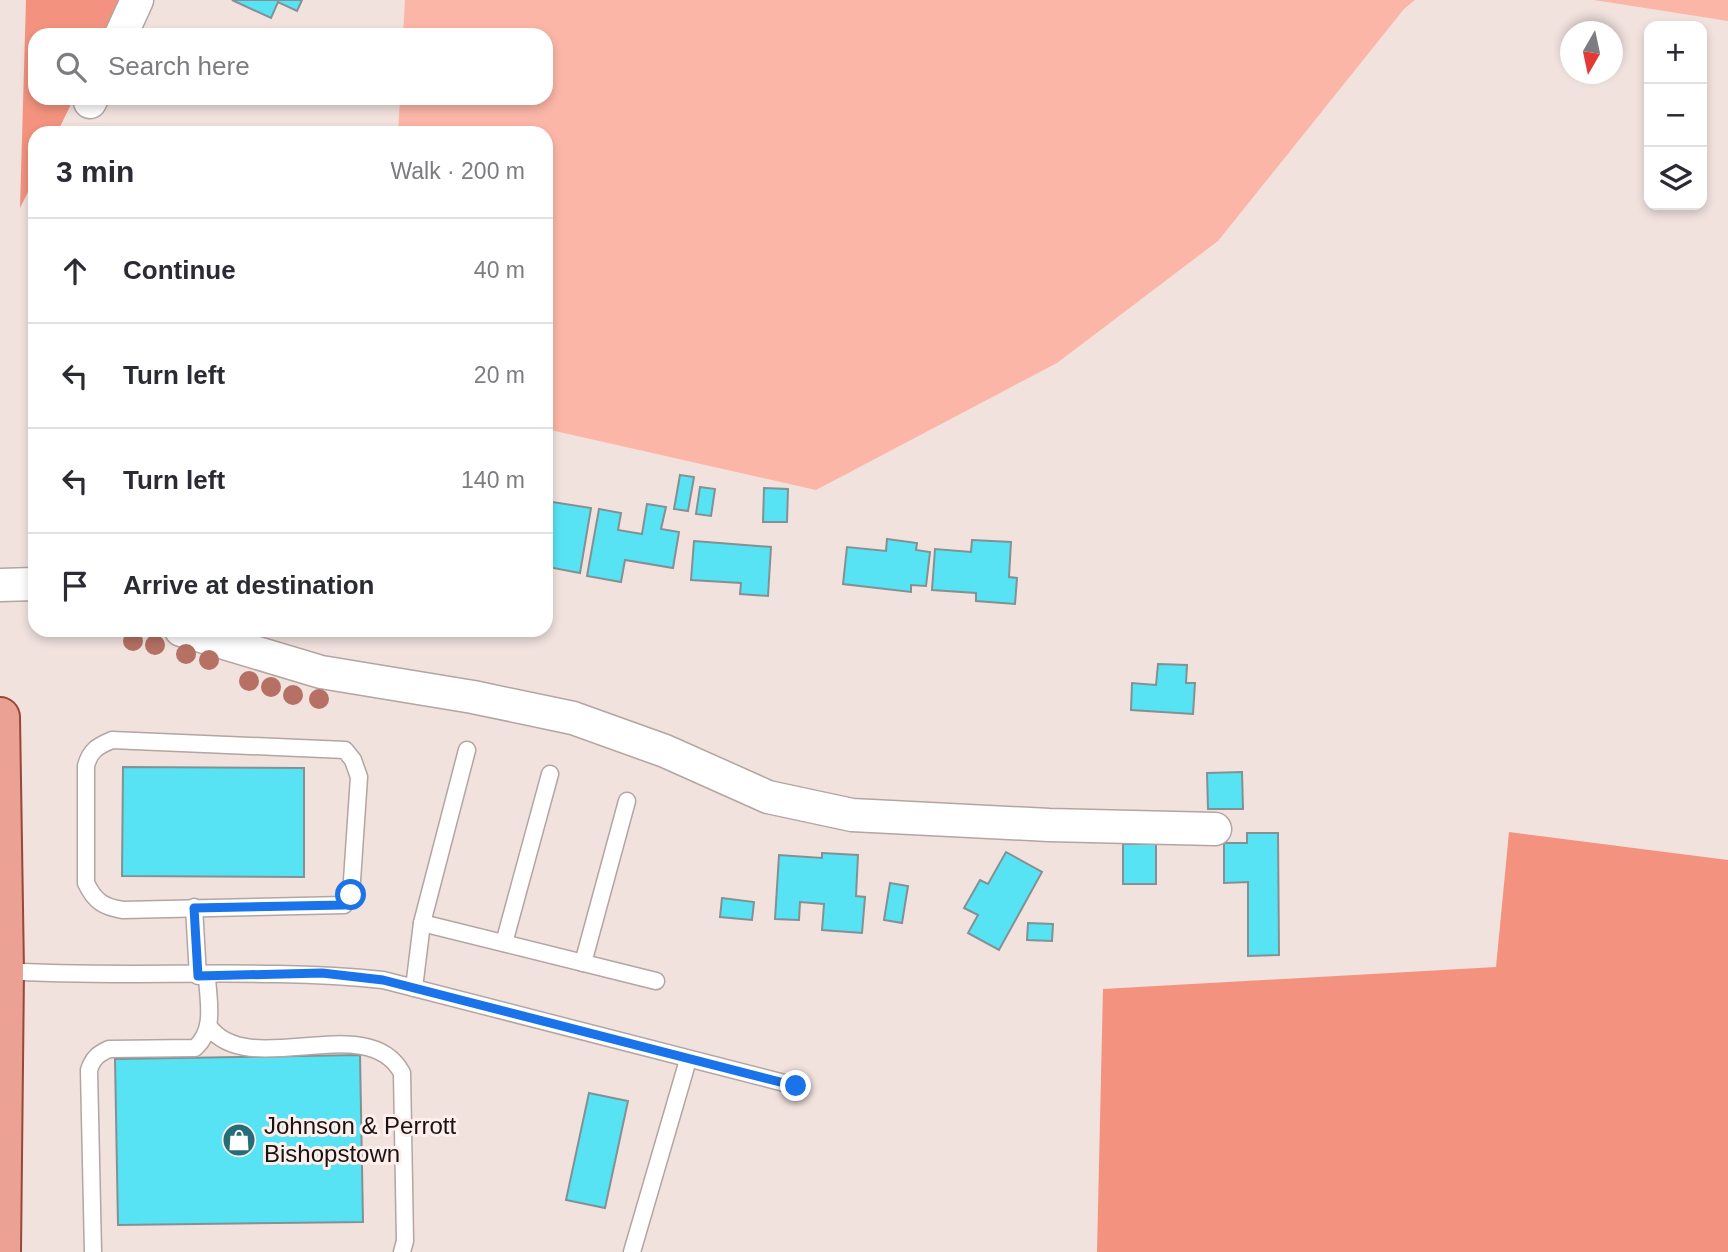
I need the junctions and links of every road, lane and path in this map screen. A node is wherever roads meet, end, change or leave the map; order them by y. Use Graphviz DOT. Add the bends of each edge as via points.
graph roads {
  1 [pos="138,0"];
  2 [pos="124,28"];
  3 [pos="28,584"];
  4 [pos="0,585"];
  5 [pos="204,637"];
  6 [pos="0,716"];
  7 [pos="467,750"];
  8 [pos="551,774"];
  9 [pos="1,800"];
  10 [pos="627,801"];
  11 [pos="1215,829"];
  12 [pos="194,908"];
  13 [pos="422,923"];
  14 [pos="504,943"];
  15 [pos="583,963"];
  16 [pos="4,971"];
  17 [pos="202,976"];
  18 [pos="656,981"];
  19 [pos="414,988"];
  20 [pos="209,1028"];
  21 [pos="688,1060"];
  22 [pos="796,1086"];
  23 [pos="1,1129"];
  24 [pos="1,1241"];
  25 [pos="93,1252"];
  26 [pos="402,1252"];
  27 [pos="632,1252"];
  1 -- 2 [label="street"];
  3 -- 4 [label="street"];
  5 -- 11 [label="street" via="321,672 473,696 573,718 665,751 768,797 852,815"];
  6 -- 9 [label="main road"];
  7 -- 13 [label="lane"];
  8 -- 14 [label="lane"];
  9 -- 16 [label="main road"];
  10 -- 15 [label="lane"];
  12 -- 12 [label="lane" via="123,910 105,907 93,897 86,883 88,755 112,740 345,750 359,778 351,895 344,905"];
  12 -- 17 [label="lane"];
  13 -- 14 [label="lane"];
  13 -- 19 [label="lane"];
  14 -- 15 [label="lane"];
  15 -- 18 [label="lane"];
  16 -- 17 [label="lane"];
  16 -- 23 [label="main road"];
  17 -- 19 [label="lane" via="322,973"];
  17 -- 20 [label="lane"];
  19 -- 21 [label="lane"];
  20 -- 25 [label="lane" via="195,1048 109,1049 92,1062"];
  20 -- 26 [label="lane" via="217,1038 241,1047 365,1046 397,1064 402,1073"];
  21 -- 22 [label="lane"];
  21 -- 27 [label="lane"];
  23 -- 24 [label="main road"];
}
